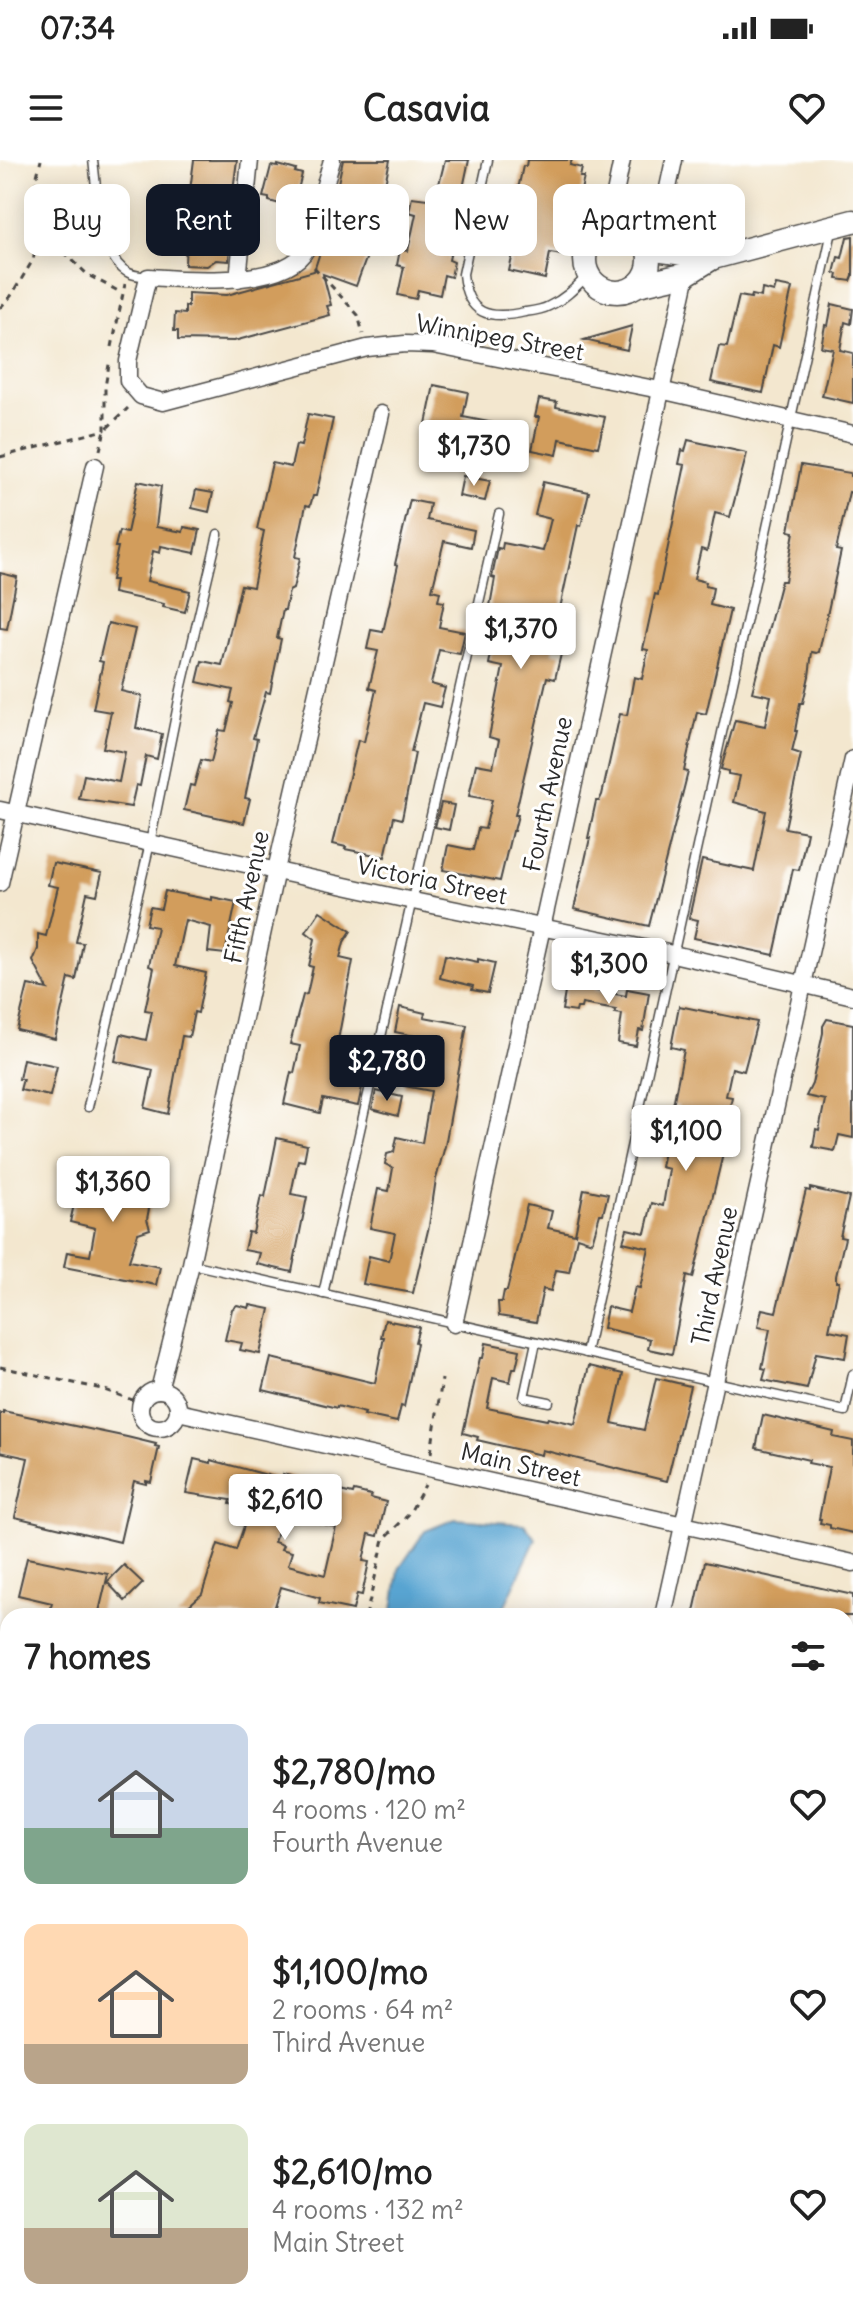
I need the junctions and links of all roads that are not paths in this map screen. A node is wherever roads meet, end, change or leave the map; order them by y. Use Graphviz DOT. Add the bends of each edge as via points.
graph roads {
  1 [pos="93,160"];
  2 [pos="250,160"];
  3 [pos="332,160"];
  4 [pos="488,160"];
  5 [pos="622,160"];
  6 [pos="674,160"];
  7 [pos="617,184"];
  8 [pos="669,184"];
  9 [pos="843,224"];
  10 [pos="586,256"];
  11 [pos="648,256"];
  12 [pos="701,256"];
  13 [pos="713,258"];
  14 [pos="687,274"];
  15 [pos="588,275"];
  16 [pos="148,277"];
  17 [pos="238,279"];
  18 [pos="638,285"];
  19 [pos="660,390"];
  20 [pos="381,414"];
  21 [pos="791,420"];
  22 [pos="853,434"];
  23 [pos="95,466"];
  24 [pos="499,514"];
  25 [pos="218,534"];
  26 [pos="853,759"];
  27 [pos="8,811"];
  28 [pos="150,843"];
  29 [pos="276,870"];
  30 [pos="0,883"];
  31 [pos="413,901"];
  32 [pos="542,928"];
  33 [pos="673,954"];
  34 [pos="802,985"];
  35 [pos="853,996"];
  36 [pos="88,1107"];
  37 [pos="191,1264"];
  38 [pos="323,1294"];
  39 [pos="454,1324"];
  40 [pos="536,1342"];
  41 [pos="586,1353"];
  42 [pos="853,1374"];
  43 [pos="715,1383"];
  44 [pos="159,1390"];
  45 [pos="549,1402"];
  46 [pos="178,1412"];
  47 [pos="683,1525"];
  48 [pos="853,1563"];
  49 [pos="665,1608"];
  1 -- 16 [label="lane" via="104,234 115,261 131,275"];
  2 -- 17 [label="street"];
  3 -- 17 [label="street" via="300,260"];
  4 -- 15 [label="lane" via="463,274 470,300 494,316 519,314 547,308"];
  5 -- 7 [label="street"];
  6 -- 8 [label="street"];
  9 -- 13 [label="street"];
  9 -- 21 [label="lane"];
  10 -- 15 [label="street"];
  11 -- 18 [label="street" via="649,269"];
  12 -- 13 [label="street"];
  13 -- 14 [label="street"];
  14 -- 18 [label="street"];
  14 -- 19 [label="street, Fourth Avenue"];
  15 -- 18 [label="street" via="611,292"];
  16 -- 17 [label="street"];
  16 -- 19 [label="street, Winnipeg Street" via="128,381 141,396 163,402 367,348 405,344"];
  19 -- 21 [label="street, Winnipeg Street"];
  19 -- 32 [label="street, Fourth Avenue"];
  20 -- 29 [label="street, Fifth Avenue"];
  21 -- 22 [label="street, Winnipeg Street"];
  21 -- 33 [label="lane"];
  23 -- 27 [label="street"];
  24 -- 31 [label="lane"];
  25 -- 28 [label="lane"];
  26 -- 34 [label="street, Third Avenue"];
  27 -- 28 [label="street, Victoria Street"];
  27 -- 30 [label="street"];
  28 -- 29 [label="street, Victoria Street"];
  28 -- 36 [label="lane"];
  29 -- 31 [label="street, Victoria Street"];
  29 -- 37 [label="street, Fifth Avenue"];
  31 -- 32 [label="street, Victoria Street"];
  31 -- 38 [label="lane"];
  32 -- 33 [label="street, Victoria Street"];
  32 -- 39 [label="street, Fourth Avenue"];
  33 -- 34 [label="street, Victoria Street"];
  33 -- 41 [label="lane"];
  34 -- 35 [label="street, Victoria Street"];
  34 -- 43 [label="street, Third Avenue"];
  37 -- 38 [label="lane"];
  37 -- 44 [label="street, Fifth Avenue"];
  38 -- 39 [label="lane"];
  39 -- 40 [label="lane"];
  40 -- 41 [label="lane"];
  40 -- 45 [label="lane" via="524,1397"];
  41 -- 43 [label="lane"];
  42 -- 43 [label="lane" via="845,1411"];
  43 -- 47 [label="street, Third Avenue"];
  44 -- 46 [label="street" via="171,1394"];
  44 -- 46 [label="street" via="148,1393 141,1403 144,1421 154,1428 166,1427"];
  46 -- 47 [label="street, Main Street"];
  47 -- 48 [label="street, Main Street"];
  47 -- 49 [label="street, Third Avenue"];
}
